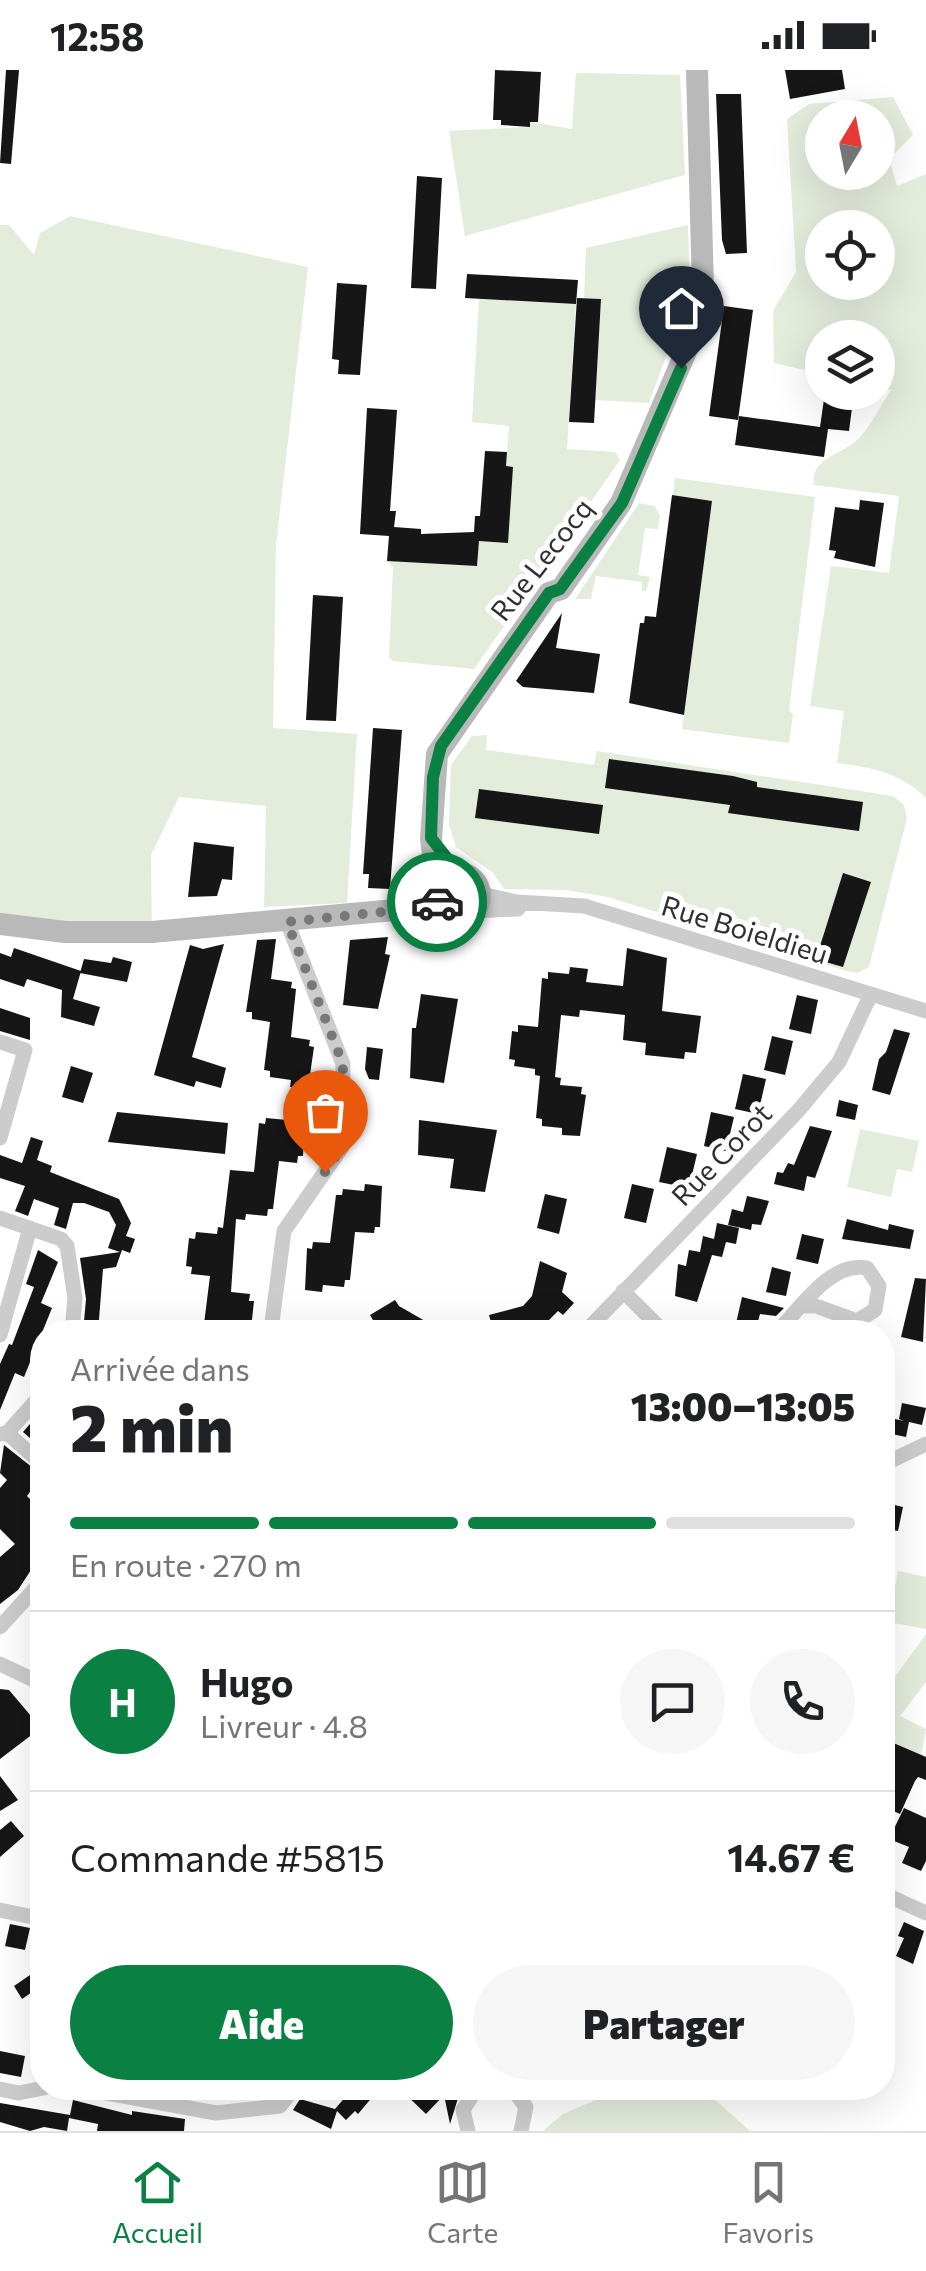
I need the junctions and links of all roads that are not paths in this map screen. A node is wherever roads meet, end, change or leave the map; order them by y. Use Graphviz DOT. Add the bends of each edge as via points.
graph roads {
  1 [pos="697,70"];
  2 [pos="431,838"];
  3 [pos="458,872"];
  4 [pos="438,896"];
  5 [pos="477,903"];
  6 [pos="287,922"];
  7 [pos="0,924"];
  8 [pos="871,994"];
  9 [pos="926,1011"];
  10 [pos="0,1042"];
  11 [pos="0,1138"];
  12 [pos="0,1218"];
  13 [pos="30,1228"];
  14 [pos="624,1292"];
  15 [pos="803,1306"];
  16 [pos="73,1320"];
  17 [pos="272,1320"];
  18 [pos="596,1320"];
  19 [pos="652,1320"];
  20 [pos="789,1320"];
  21 [pos="854,1320"];
  22 [pos="859,1320"];
  23 [pos="0,1335"];
  24 [pos="30,1407"];
  25 [pos="4,1434"];
  26 [pos="926,1444"];
  27 [pos="30,1455"];
  28 [pos="895,1459"];
  29 [pos="30,1594"];
  30 [pos="0,1627"];
  31 [pos="0,1664"];
  32 [pos="30,1678"];
  33 [pos="895,1899"];
  34 [pos="1,1911"];
  35 [pos="926,1913"];
  36 [pos="30,1917"];
  37 [pos="0,2089"];
  38 [pos="30,2090"];
  39 [pos="162,2100"];
  40 [pos="285,2100"];
  41 [pos="468,2100"];
  42 [pos="520,2100"];
  43 [pos="468,2131"];
  44 [pos="521,2131"];
  1 -- 2 [label="street, Rue Lecocq" via="703,288 696,328 622,503 441,746"];
  2 -- 3 [label="street"];
  2 -- 4 [label="street, Rue Lecocq"];
  3 -- 4 [label="street" via="445,876"];
  3 -- 5 [label="street" via="472,876"];
  4 -- 5 [label="street" via="457,917"];
  4 -- 6 [label="street"];
  5 -- 8 [label="street, Rue Boieldieu" via="584,906"];
  6 -- 7 [label="street" via="134,932"];
  6 -- 17 [label="street" via="343,1064 342,1147 284,1230"];
  8 -- 9 [label="street, Rue Boieldieu"];
  8 -- 14 [label="street, Rue Corot" via="839,1062"];
  10 -- 11 [label="street" via="26,1050"];
  12 -- 13 [label="street"];
  13 -- 16 [label="street" via="67,1246"];
  13 -- 23 [label="street"];
  14 -- 18 [label="street, Rue Corot"];
  14 -- 19 [label="street"];
  15 -- 20 [label="street"];
  15 -- 21 [label="street"];
  15 -- 22 [label="street" via="848,1268 867,1268 879,1286 874,1310"];
  24 -- 25 [label="street"];
  25 -- 27 [label="street"];
  26 -- 28 [label="street"];
  29 -- 30 [label="street"];
  31 -- 32 [label="street"];
  33 -- 35 [label="street"];
  34 -- 36 [label="street"];
  37 -- 38 [label="street"];
  39 -- 40 [label="street" via="216,2113 280,2106"];
  41 -- 43 [label="street"];
  42 -- 44 [label="street" via="526,2108"];
}
